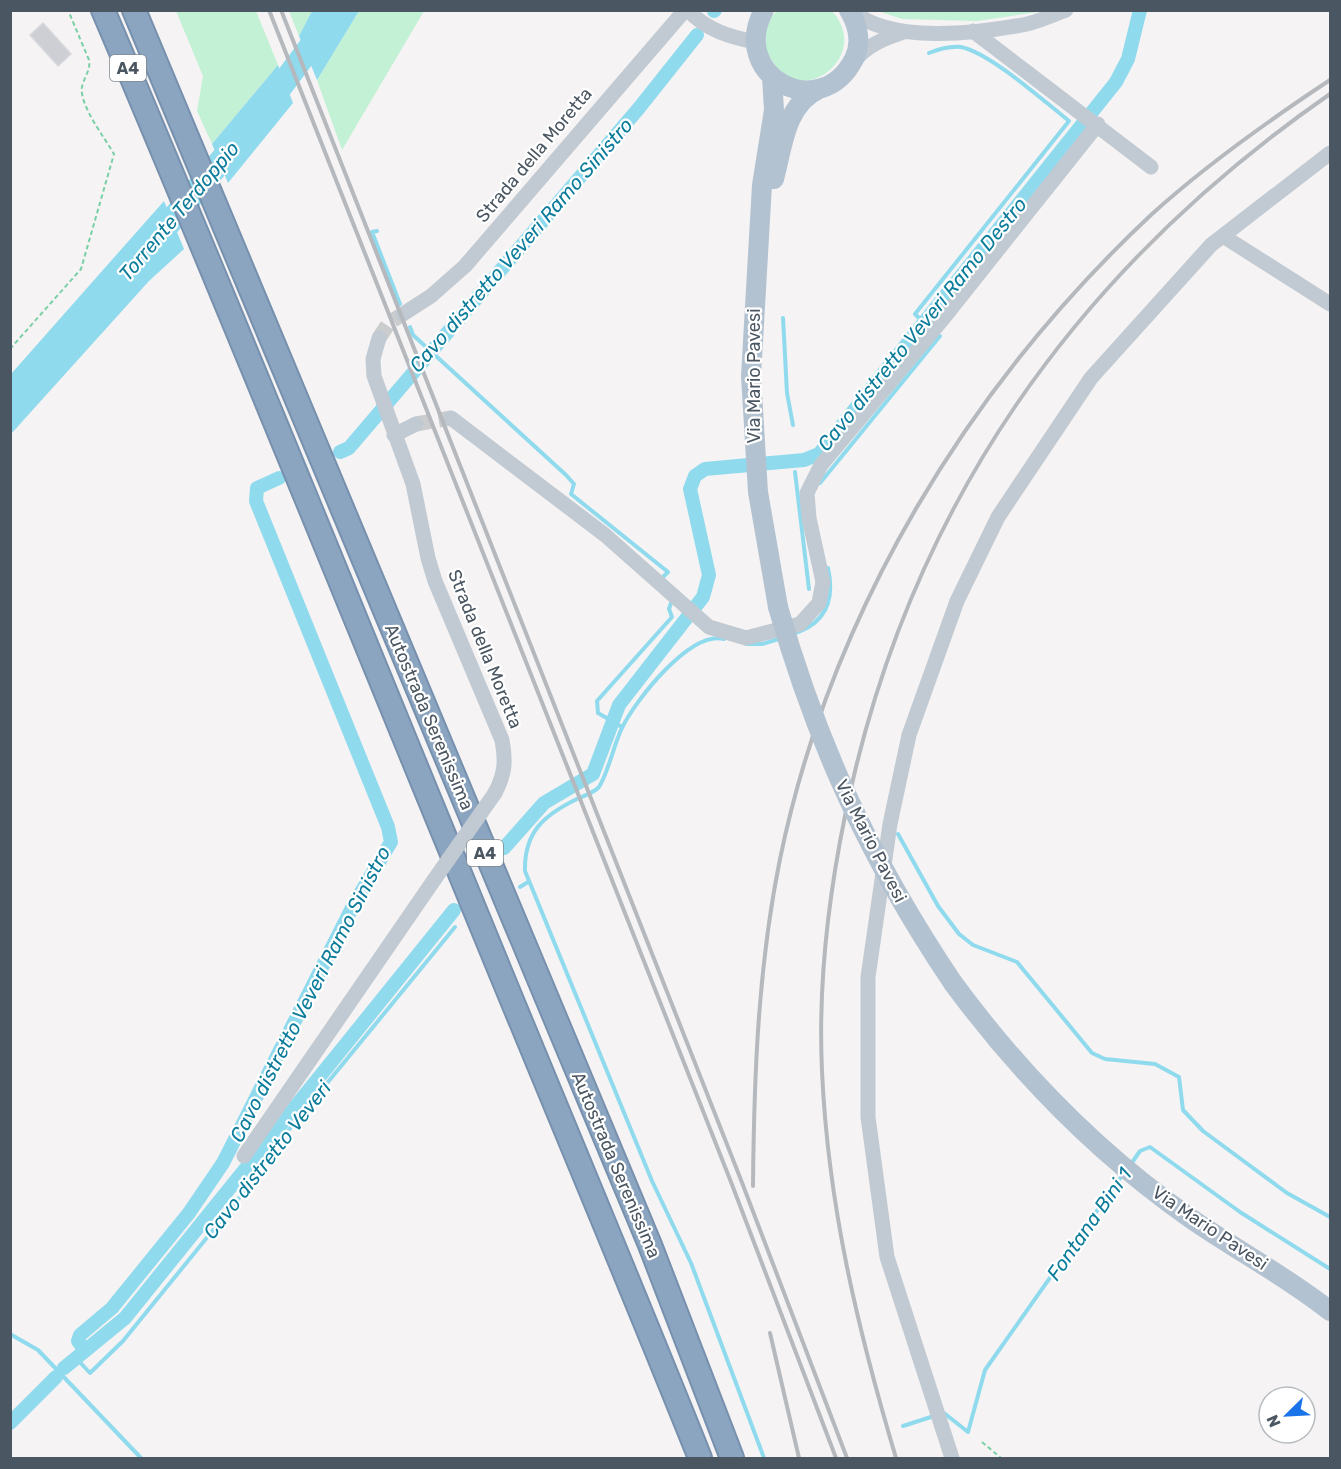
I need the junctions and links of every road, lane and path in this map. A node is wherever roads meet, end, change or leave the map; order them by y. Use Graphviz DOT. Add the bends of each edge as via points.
graph roads {
  1 [pos="68,10"];
  2 [pos="103,10"];
  3 [pos="134,10"];
  4 [pos="687,10"];
  5 [pos="764,10"];
  6 [pos="850,10"];
  7 [pos="1066,10"];
  8 [pos="973,31"];
  9 [pos="904,32"];
  10 [pos="755,42"];
  11 [pos="848,70"];
  12 [pos="772,77"];
  13 [pos="821,89"];
  14 [pos="1091,119"];
  15 [pos="1330,153"];
  16 [pos="1151,167"];
  17 [pos="762,222"];
  18 [pos="1223,236"];
  19 [pos="1330,304"];
  20 [pos="402,314"];
  21 [pos="379,338"];
  22 [pos="10,349"];
  23 [pos="451,418"];
  24 [pos="416,424"];
  25 [pos="394,435"];
  26 [pos="244,1156"];
  27 [pos="1308,1294"];
  28 [pos="1330,1303"];
  29 [pos="1330,1311"];
  30 [pos="982,1442"];
  31 [pos="700,1458"];
  32 [pos="732,1458"];
  33 [pos="952,1458"];
  34 [pos="1001,1458"];
  1 -- 22 [label="path" via="89,60 82,87 83,101 114,154 81,269"];
  2 -- 31 [label="highway, Autostrada Serenissima / A4" via="213,267"];
  3 -- 32 [label="highway, Autostrada Serenissima / A4" via="650,1245"];
  4 -- 10 [label="street" via="716,30"];
  4 -- 20 [label="street, Strada della Moretta" via="465,266 432,296"];
  5 -- 10 [label="main road"];
  6 -- 9 [label="street" via="874,26"];
  6 -- 11 [label="main road" via="858,37 856,54"];
  7 -- 8 [label="street" via="1029,24"];
  8 -- 9 [label="street"];
  8 -- 14 [label="street"];
  9 -- 11 [label="street" via="860,53"];
  10 -- 12 [label="main road" via="758,56"];
  11 -- 13 [label="main road"];
  12 -- 13 [label="main road" via="803,91"];
  12 -- 17 [label="main road" via="774,110 764,168"];
  13 -- 17 [label="main road" via="800,100 792,115"];
  14 -- 16 [label="street"];
  14 -- 23 [label="street" via="815,474 807,493 807,506 823,582 819,603 800,624 746,638 709,627 605,535"];
  15 -- 18 [label="street"];
  17 -- 27 [label="main road, Via Mario Pavesi, bridge" via="752,334 756,464 778,607 831,764 882,868 952,982 1017,1065 1101,1150 1191,1218"];
  18 -- 19 [label="street"];
  18 -- 33 [label="street" via="1091,378 998,516 957,601 909,735 890,824 868,977 868,1117 887,1257"];
  21 -- 25 [label="street, Strada della Moretta" via="373,358 379,394"];
  24 -- 25 [label="street"];
  25 -- 26 [label="street, Strada della Moretta, bridge" via="412,484 435,581 502,740 504,774 495,793"];
  27 -- 28 [label="main road, Via Mario Pavesi"];
  27 -- 29 [label="main road, Via Mario Pavesi"];
  30 -- 34 [label="path"];
}
